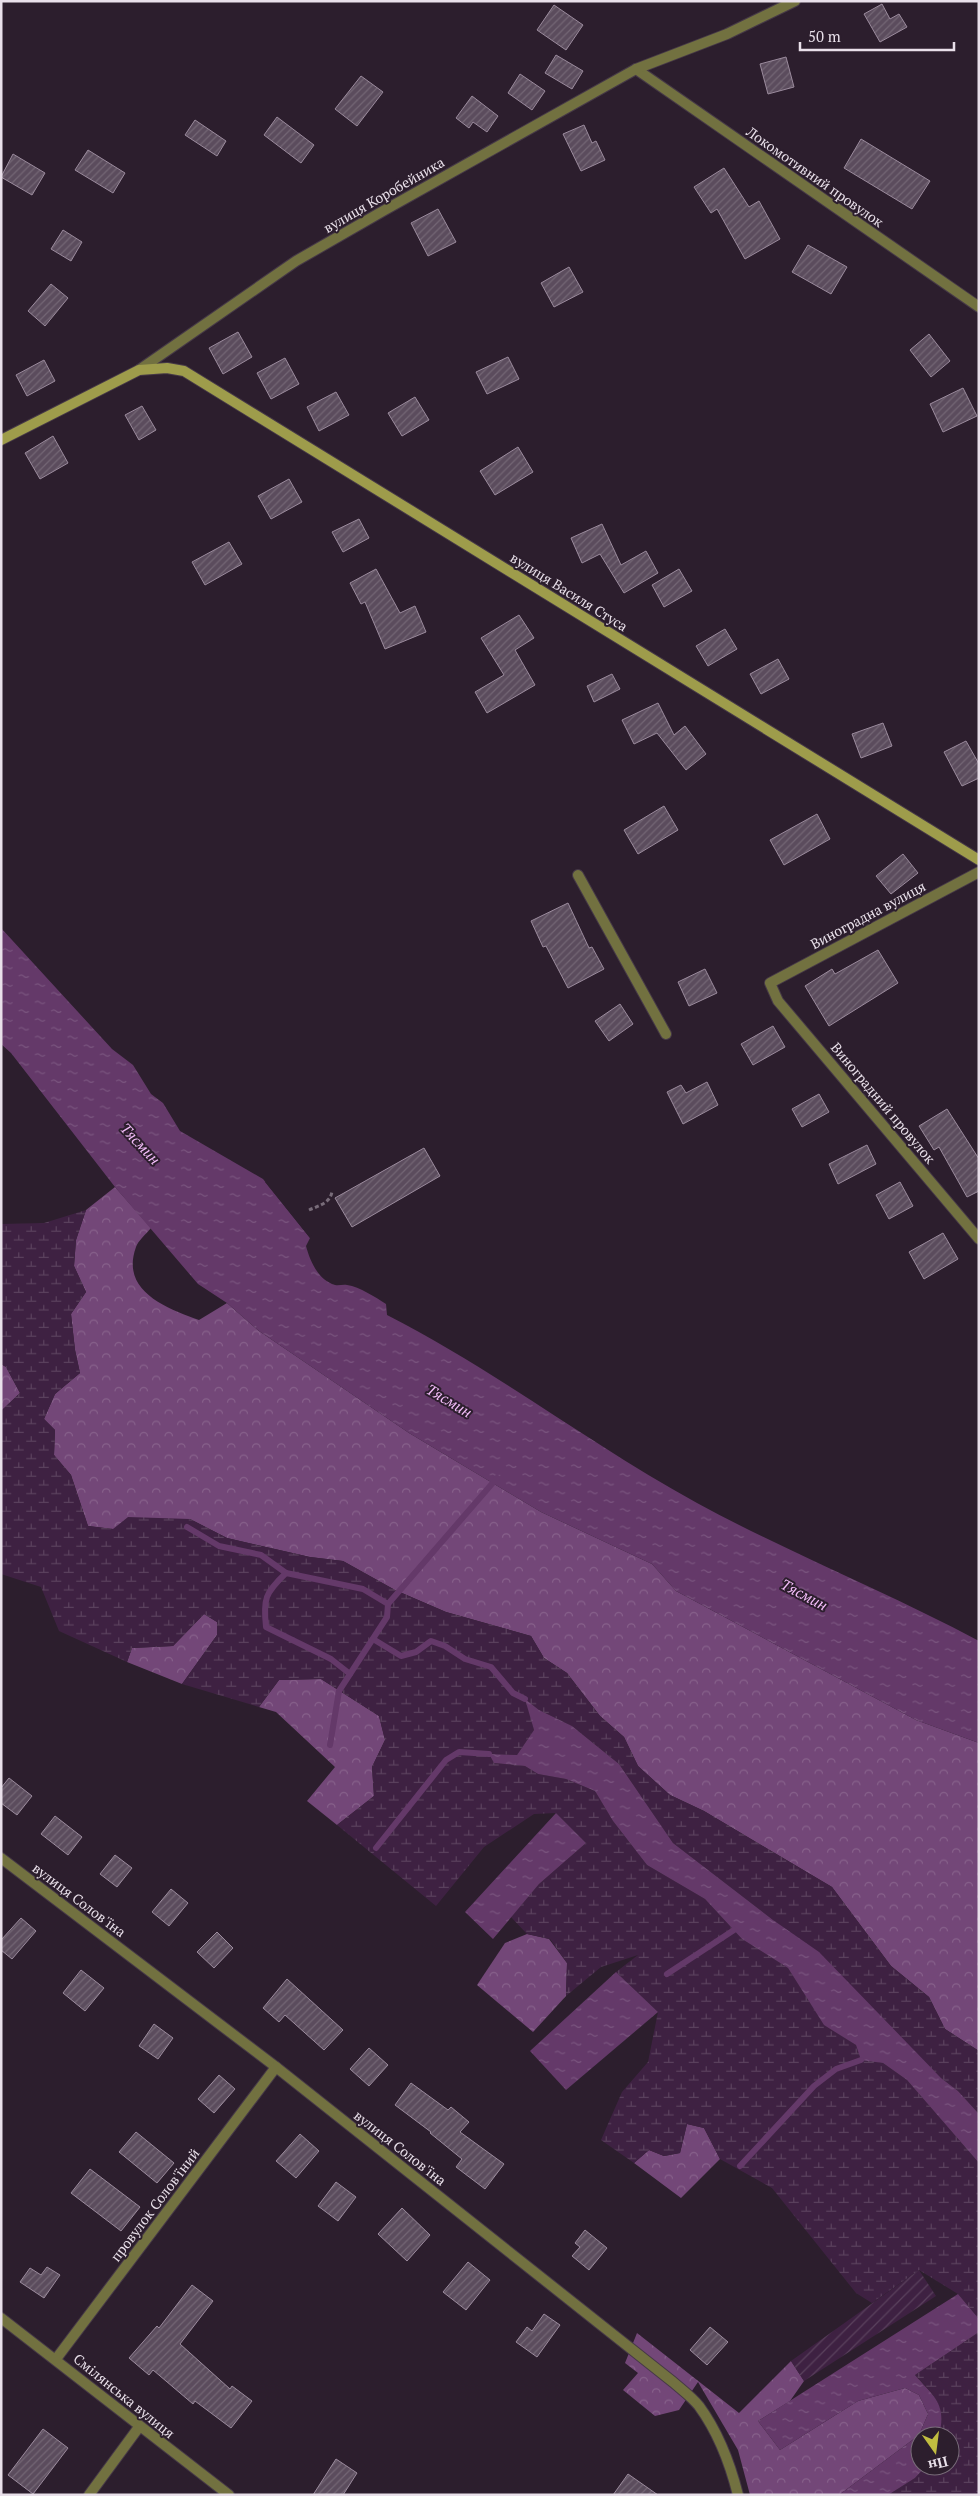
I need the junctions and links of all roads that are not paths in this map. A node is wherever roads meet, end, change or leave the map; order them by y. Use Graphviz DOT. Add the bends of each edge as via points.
graph roads {
  1 [pos="795,1"];
  2 [pos="636,69"];
  3 [pos="979,307"];
  4 [pos="139,370"];
  5 [pos="1,440"];
  6 [pos="979,860"];
  7 [pos="979,872"];
  8 [pos="578,875"];
  9 [pos="770,983"];
  10 [pos="666,1034"];
  11 [pos="979,1239"];
  12 [pos="1,1858"];
  13 [pos="276,2067"];
  14 [pos="1,2318"];
  15 [pos="56,2359"];
  16 [pos="139,2427"];
  17 [pos="89,2495"];
  18 [pos="229,2495"];
  19 [pos="738,2495"];
  1 -- 2 [label="street, вулиця Коробейника" via="727,34"];
  2 -- 3 [label="street, Локомотивний провулок"];
  2 -- 4 [label="street, вулиця Коробейника" via="296,261"];
  4 -- 5 [label="street, вулиця Коробейника"];
  4 -- 6 [label="street, вулиця Василя Стуса" via="167,368 195,377"];
  7 -- 9 [label="street, Виноградна вулиця"];
  8 -- 10 [label="street"];
  9 -- 11 [label="street, Виноградний провулок" via="778,1001"];
  12 -- 13 [label="street, вулиця Солов'їна"];
  13 -- 15 [label="street, провулок Солов'їний"];
  13 -- 19 [label="street, вулиця Солов'їна" via="686,2393 698,2405 720,2440"];
  14 -- 15 [label="street, Смілянська вулиця"];
  15 -- 16 [label="street, Смілянська вулиця"];
  16 -- 17 [label="street"];
  16 -- 18 [label="street, Смілянська вулиця"];
}
